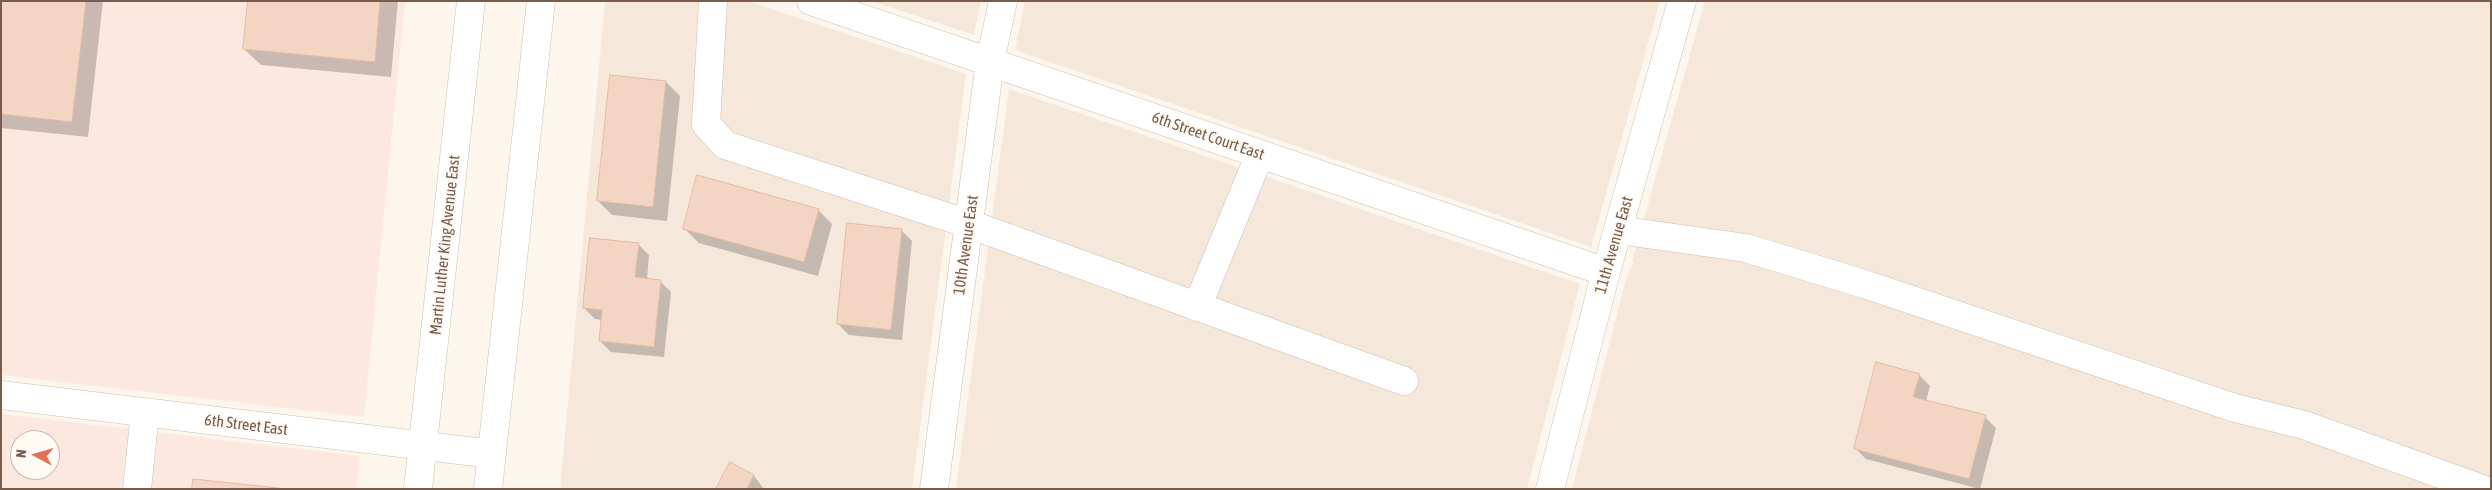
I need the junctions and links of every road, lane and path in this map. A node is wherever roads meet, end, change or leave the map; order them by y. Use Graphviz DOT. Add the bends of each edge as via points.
graph roads {
  1 [pos="471,1"];
  2 [pos="541,1"];
  3 [pos="713,1"];
  4 [pos="811,1"];
  5 [pos="1003,1"];
  6 [pos="1682,1"];
  7 [pos="990,62"];
  8 [pos="1260,154"];
  9 [pos="969,224"];
  10 [pos="1618,230"];
  11 [pos="1606,272"];
  12 [pos="1197,307"];
  13 [pos="1404,380"];
  14 [pos="1,395"];
  15 [pos="145,413"];
  16 [pos="423,446"];
  17 [pos="492,454"];
  18 [pos="136,489"];
  19 [pos="418,489"];
  20 [pos="488,489"];
  21 [pos="934,489"];
  22 [pos="1550,489"];
  23 [pos="2482,489"];
  1 -- 16 [label="street, Martin Luther King Avenue East"];
  2 -- 17 [label="street"];
  3 -- 9 [label="street" via="706,124 725,145"];
  4 -- 7 [label="street, 6th Street Court East"];
  5 -- 7 [label="street, 10th Avenue East"];
  6 -- 10 [label="street, 11th Avenue East"];
  7 -- 8 [label="street, 6th Street Court East"];
  7 -- 9 [label="street, 10th Avenue East"];
  8 -- 11 [label="street, 6th Street Court East"];
  8 -- 12 [label="street"];
  9 -- 12 [label="street"];
  9 -- 21 [label="street, 10th Avenue East"];
  10 -- 11 [label="street, 11th Avenue East"];
  10 -- 23 [label="street" via="1746,248 2235,408 2304,425"];
  11 -- 22 [label="street, 11th Avenue East"];
  12 -- 13 [label="street"];
  14 -- 15 [label="street, 6th Street East"];
  15 -- 16 [label="street, 6th Street East"];
  15 -- 18 [label="street"];
  16 -- 17 [label="street, 6th Street East"];
  16 -- 19 [label="street, Martin Luther King Avenue East"];
  17 -- 20 [label="street"];
}
